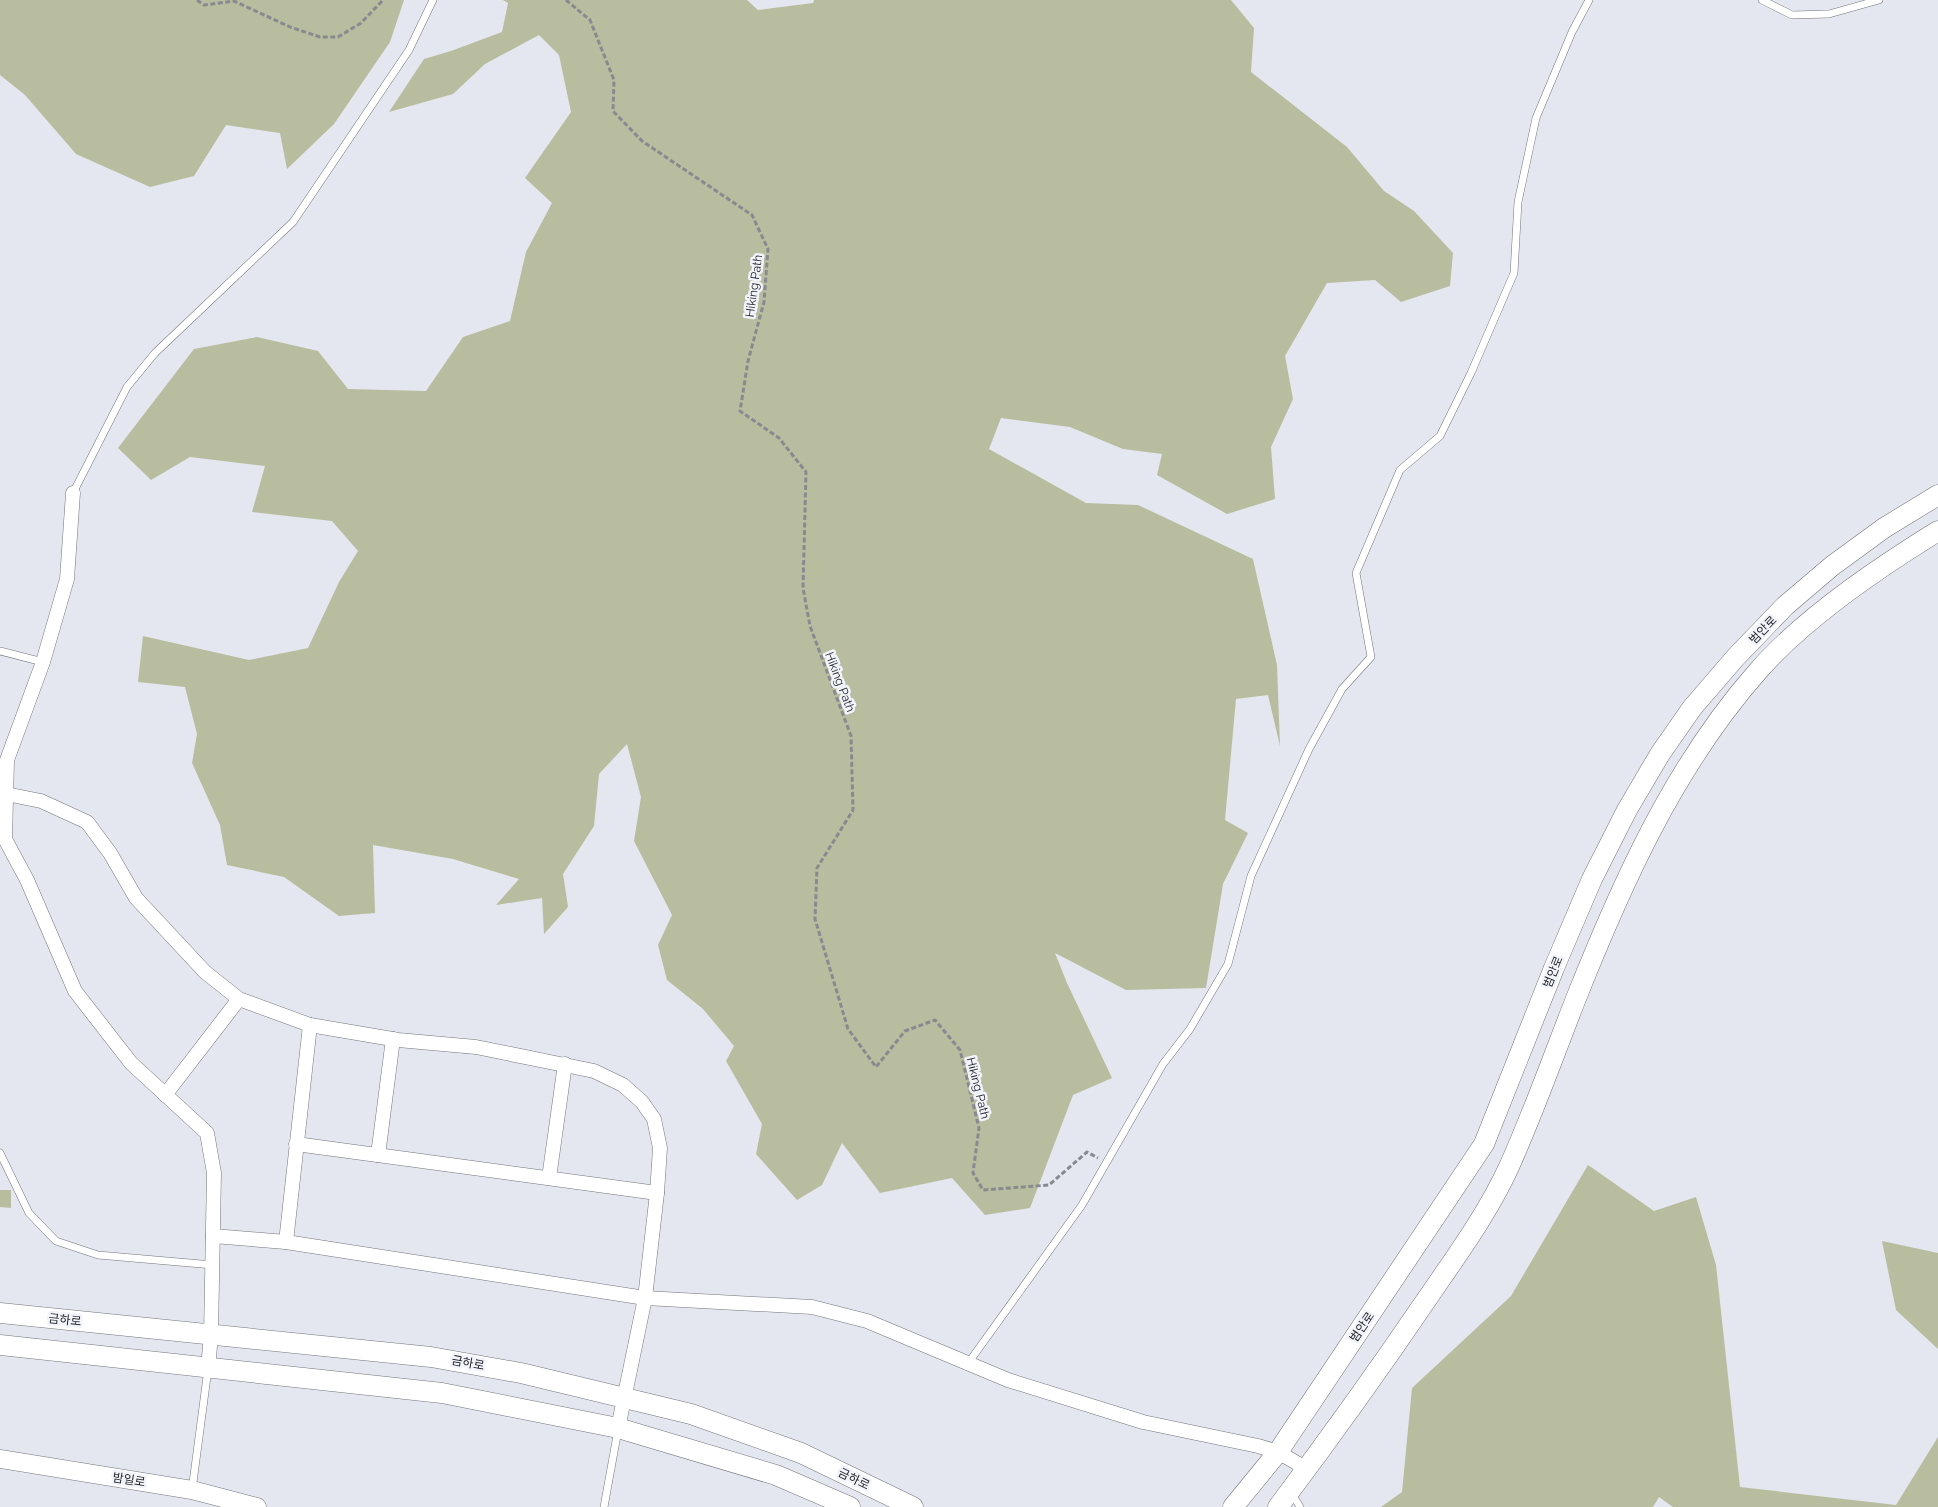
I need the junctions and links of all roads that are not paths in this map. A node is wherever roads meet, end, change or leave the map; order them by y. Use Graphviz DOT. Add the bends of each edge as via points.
graph roads {
  1 [pos="433,0"];
  2 [pos="1589,0"];
  3 [pos="1762,0"];
  4 [pos="1879,0"];
  5 [pos="73,493"];
  6 [pos="1938,495"];
  7 [pos="1938,531"];
  8 [pos="0,651"];
  9 [pos="43,662"];
  10 [pos="6,794"];
  11 [pos="239,999"];
  12 [pos="310,1025"];
  13 [pos="393,1039"];
  14 [pos="565,1064"];
  15 [pos="165,1095"];
  16 [pos="296,1144"];
  17 [pos="0,1153"];
  18 [pos="378,1154"];
  19 [pos="549,1178"];
  20 [pos="657,1193"];
  21 [pos="213,1236"];
  22 [pos="286,1242"];
  23 [pos="213,1265"];
  24 [pos="644,1298"];
  25 [pos="0,1313"];
  26 [pos="211,1335"];
  27 [pos="0,1345"];
  28 [pos="969,1362"];
  29 [pos="208,1368"];
  30 [pos="624,1397"];
  31 [pos="618,1428"];
  32 [pos="1278,1452"];
  33 [pos="0,1459"];
  34 [pos="1307,1469"];
  35 [pos="192,1490"];
  36 [pos="1295,1499"];
  37 [pos="257,1507"];
  38 [pos="604,1507"];
  39 [pos="850,1507"];
  40 [pos="913,1507"];
  41 [pos="1233,1507"];
  42 [pos="1278,1507"];
  1 -- 5 [label="lane" via="409,50 293,222 155,353 127,387"];
  2 -- 28 [label="lane" via="1536,118 1518,202 1514,273 1472,373 1440,436 1400,470 1356,573 1371,657 1342,689 1305,758 1251,876 1228,964 1190,1029 1163,1064 1082,1205"];
  3 -- 4 [label="lane" via="1792,15 1828,14"];
  5 -- 9 [label="street" via="67,579"];
  6 -- 32 [label="main road, 범안로" via="1884,528 1785,606 1692,708 1660,754 1592,879 1484,1144"];
  7 -- 34 [label="main road, 범안로" via="1894,558 1805,625 1758,670 1686,768 1620,894 1554,1061 1486,1211"];
  8 -- 9 [label="lane"];
  9 -- 10 [label="street" via="7,760"];
  10 -- 11 [label="street" via="41,801 87,822 110,853 136,898 205,972"];
  10 -- 15 [label="street" via="5,839 27,880 75,991 131,1063"];
  11 -- 12 [label="street"];
  11 -- 15 [label="street"];
  12 -- 13 [label="street"];
  12 -- 16 [label="street"];
  13 -- 14 [label="street" via="476,1047"];
  13 -- 18 [label="street"];
  14 -- 19 [label="street"];
  14 -- 20 [label="street" via="594,1071 623,1085 642,1102 654,1119 660,1148"];
  15 -- 21 [label="street" via="207,1133 214,1173"];
  16 -- 18 [label="street"];
  16 -- 22 [label="street"];
  17 -- 23 [label="lane" via="29,1214 56,1241 98,1255"];
  18 -- 19 [label="street"];
  19 -- 20 [label="street"];
  20 -- 24 [label="street"];
  21 -- 22 [label="street"];
  21 -- 23 [label="street"];
  22 -- 24 [label="street"];
  23 -- 26 [label="street"];
  24 -- 28 [label="street" via="812,1308 867,1320"];
  24 -- 30 [label="street"];
  25 -- 26 [label="main road, 금하로"];
  26 -- 29 [label="street"];
  26 -- 30 [label="main road, 금하로" via="431,1357 521,1372"];
  27 -- 29 [label="main road"];
  28 -- 32 [label="street" via="1008,1380 1142,1422"];
  29 -- 31 [label="main road" via="442,1392"];
  29 -- 35 [label="lane"];
  30 -- 31 [label="street"];
  30 -- 40 [label="main road, 금하로" via="691,1414 801,1453"];
  31 -- 38 [label="lane"];
  31 -- 39 [label="main road" via="776,1475"];
  32 -- 34 [label="street"];
  32 -- 41 [label="main road, 범안로"];
  33 -- 35 [label="street, 밤일로"];
  34 -- 36 [label="main road, 범안로"];
  35 -- 37 [label="street, 밤일로"];
  36 -- 42 [label="main road, 범안로"];
}
